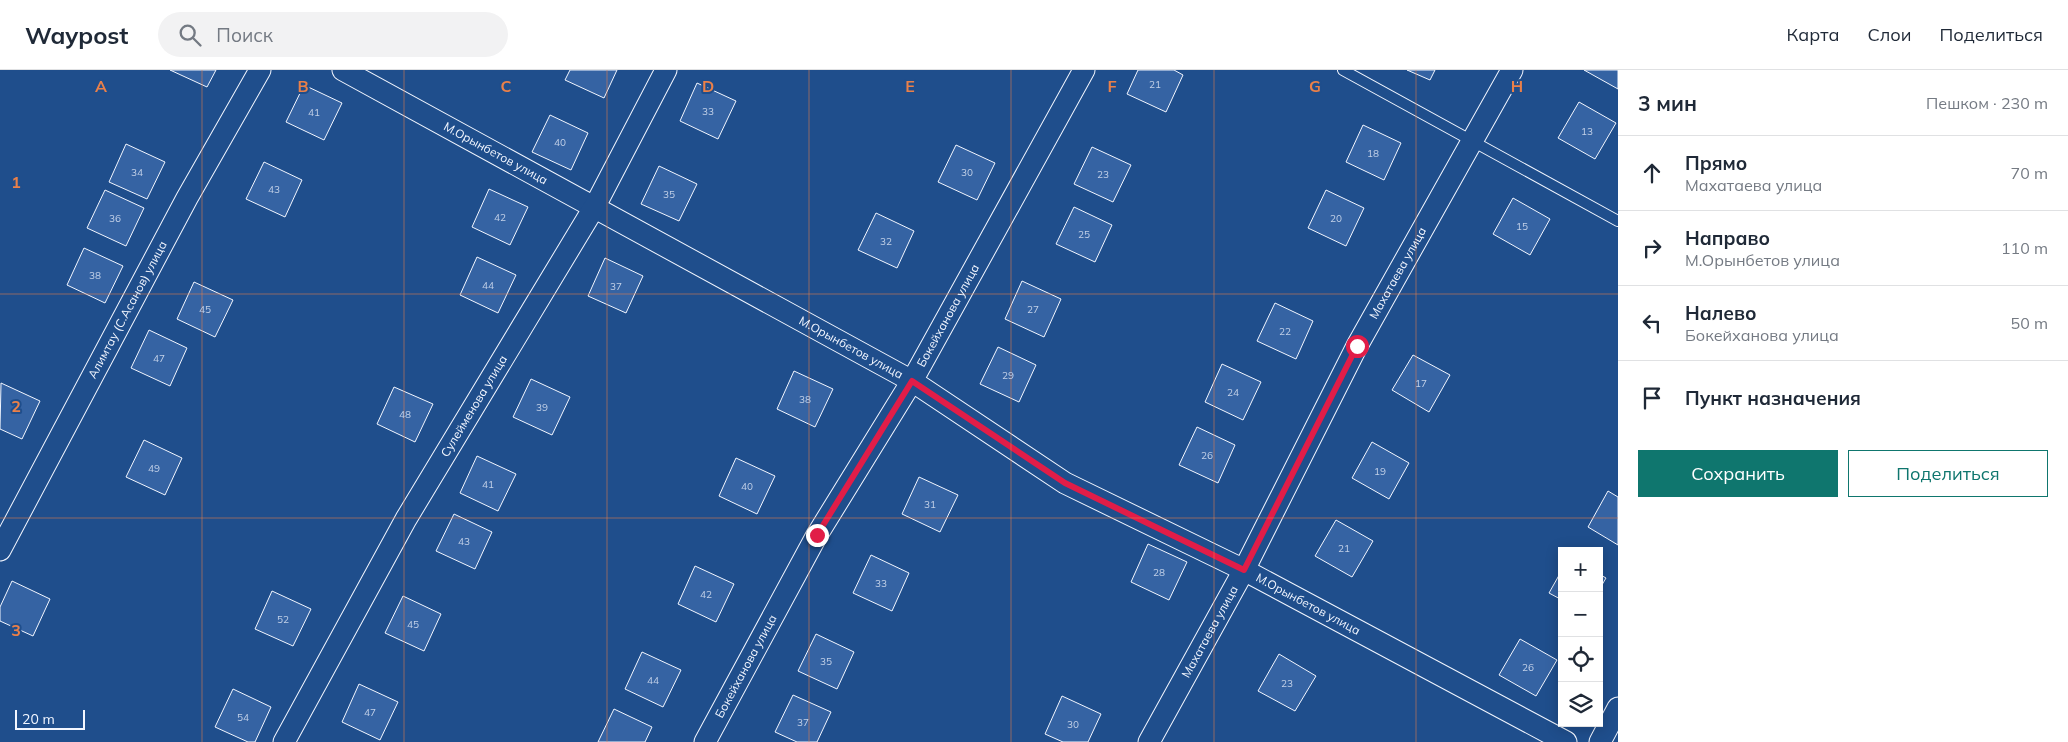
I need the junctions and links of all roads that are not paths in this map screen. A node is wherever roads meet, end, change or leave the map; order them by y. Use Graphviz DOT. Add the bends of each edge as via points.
graph roads {
  1 [pos="260,70"];
  2 [pos="343,70"];
  3 [pos="666,70"];
  4 [pos="1084,70"];
  5 [pos="1343,70"];
  6 [pos="1512,70"];
  7 [pos="1472,141"];
  8 [pos="595,206"];
  9 [pos="1618,222"];
  10 [pos="912,381"];
  11 [pos="0,550"];
  12 [pos="1244,570"];
  13 [pos="1618,708"];
  14 [pos="284,742"];
  15 [pos="705,742"];
  16 [pos="1149,742"];
  17 [pos="1566,742"];
  18 [pos="1600,742"];
  1 -- 11 [label="street, Алимтау (С.Асанов) улица" via="187,198"];
  2 -- 8 [label="street, М.Орынбетов улица"];
  3 -- 8 [label="street, Сулейменова улица"];
  4 -- 10 [label="street, Бокейханова улица"];
  5 -- 7 [label="lane"];
  6 -- 7 [label="street, Махатаева улица"];
  7 -- 9 [label="lane"];
  7 -- 12 [label="street, Махатаева улица" via="1357,346"];
  8 -- 10 [label="street, М.Орынбетов улица"];
  8 -- 14 [label="street, Сулейменова улица" via="406,519"];
  10 -- 12 [label="street, М.Орынбетов улица" via="1065,483"];
  10 -- 15 [label="street, Бокейханова улица" via="817,535"];
  12 -- 16 [label="street, Махатаева улица"];
  12 -- 17 [label="street, М.Орынбетов улица"];
  13 -- 18 [label="street"];
}
